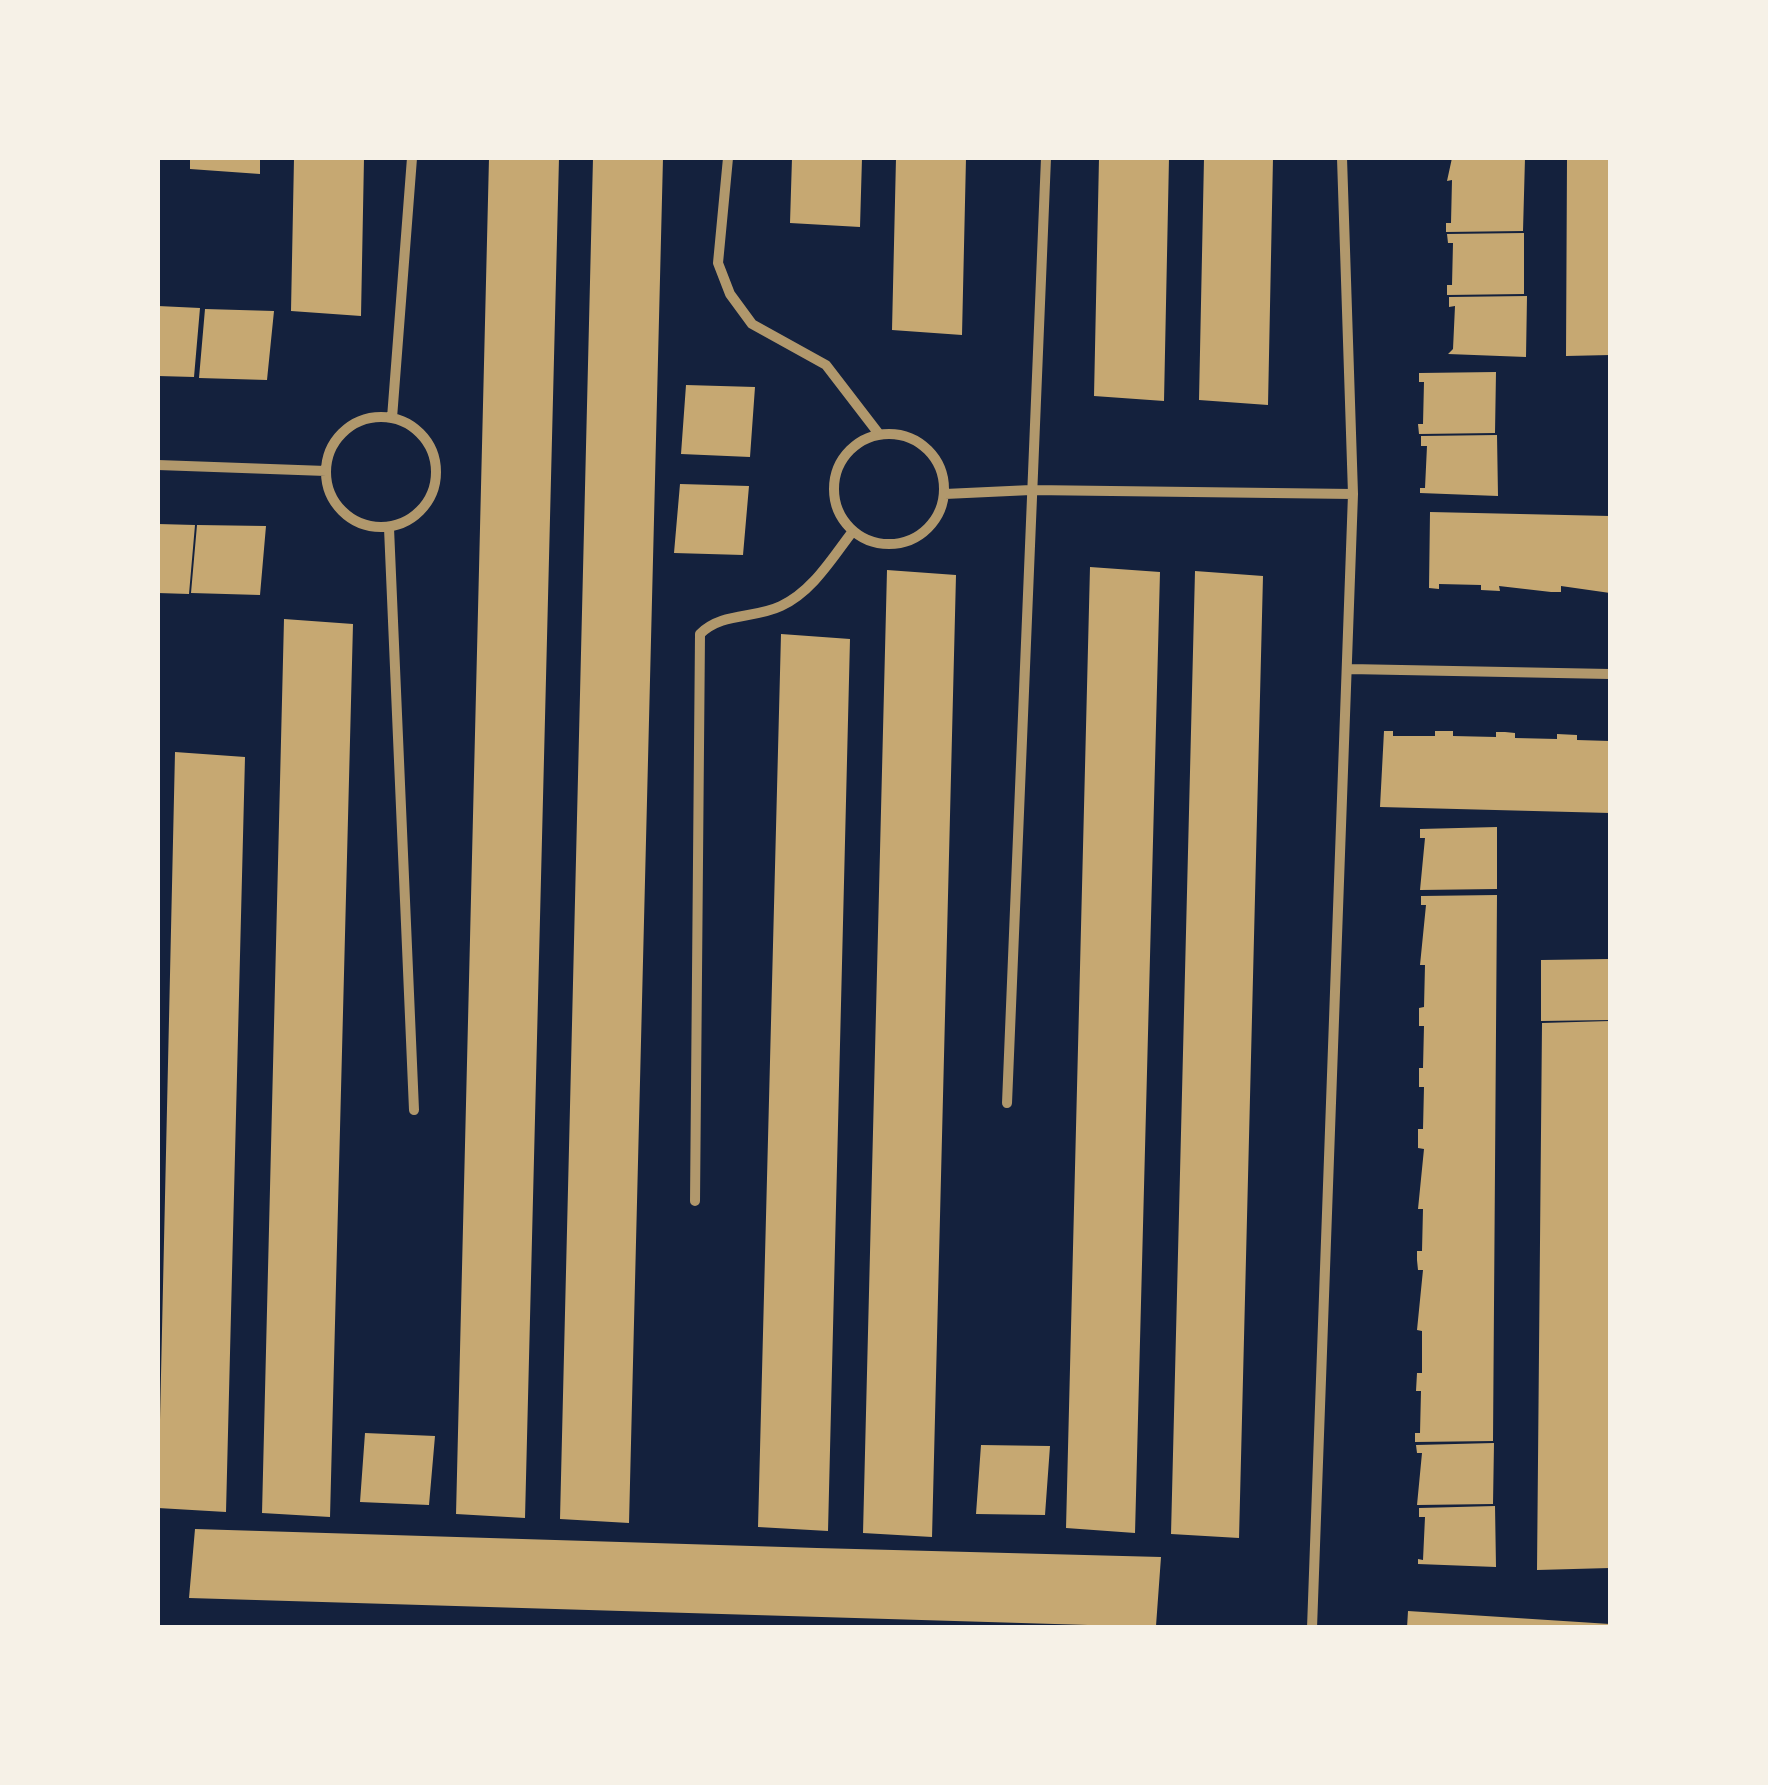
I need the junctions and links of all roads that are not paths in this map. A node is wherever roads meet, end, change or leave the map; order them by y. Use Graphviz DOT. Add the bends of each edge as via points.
graph roads {
  1 [pos="412,158"];
  2 [pos="728,158"];
  3 [pos="1046,158"];
  4 [pos="1342,158"];
  5 [pos="392,418"];
  6 [pos="879,434"];
  7 [pos="158,464"];
  8 [pos="326,471"];
  9 [pos="1031,490"];
  10 [pos="945,494"];
  11 [pos="1353,494"];
  12 [pos="389,528"];
  13 [pos="852,531"];
  14 [pos="1349,669"];
  15 [pos="1610,674"];
  16 [pos="1007,1102"];
  17 [pos="414,1110"];
  18 [pos="695,1201"];
  19 [pos="1312,1628"];
  1 -- 5 [label="street"];
  2 -- 6 [label="street" via="718,263 730,294 752,324 826,365"];
  3 -- 9 [label="street"];
  4 -- 11 [label="street"];
  5 -- 8 [label="street" via="368,418 346,430 332,447"];
  5 -- 12 [label="street" via="416,429 431,449 437,474 430,499 412,518"];
  6 -- 10 [label="street" via="905,436 928,448 942,469"];
  6 -- 13 [label="street" via="844,456 836,474 834,494"];
  7 -- 8 [label="street"];
  8 -- 12 [label="street" via="330,494 344,514"];
  9 -- 10 [label="street"];
  9 -- 11 [label="street"];
  9 -- 16 [label="street"];
  10 -- 13 [label="street" via="934,522 910,541 880,544"];
  11 -- 14 [label="street"];
  12 -- 17 [label="street"];
  13 -- 18 [label="street" via="808,588 780,607 712,622 700,634"];
  14 -- 15 [label="street"];
  14 -- 19 [label="street"];
}
